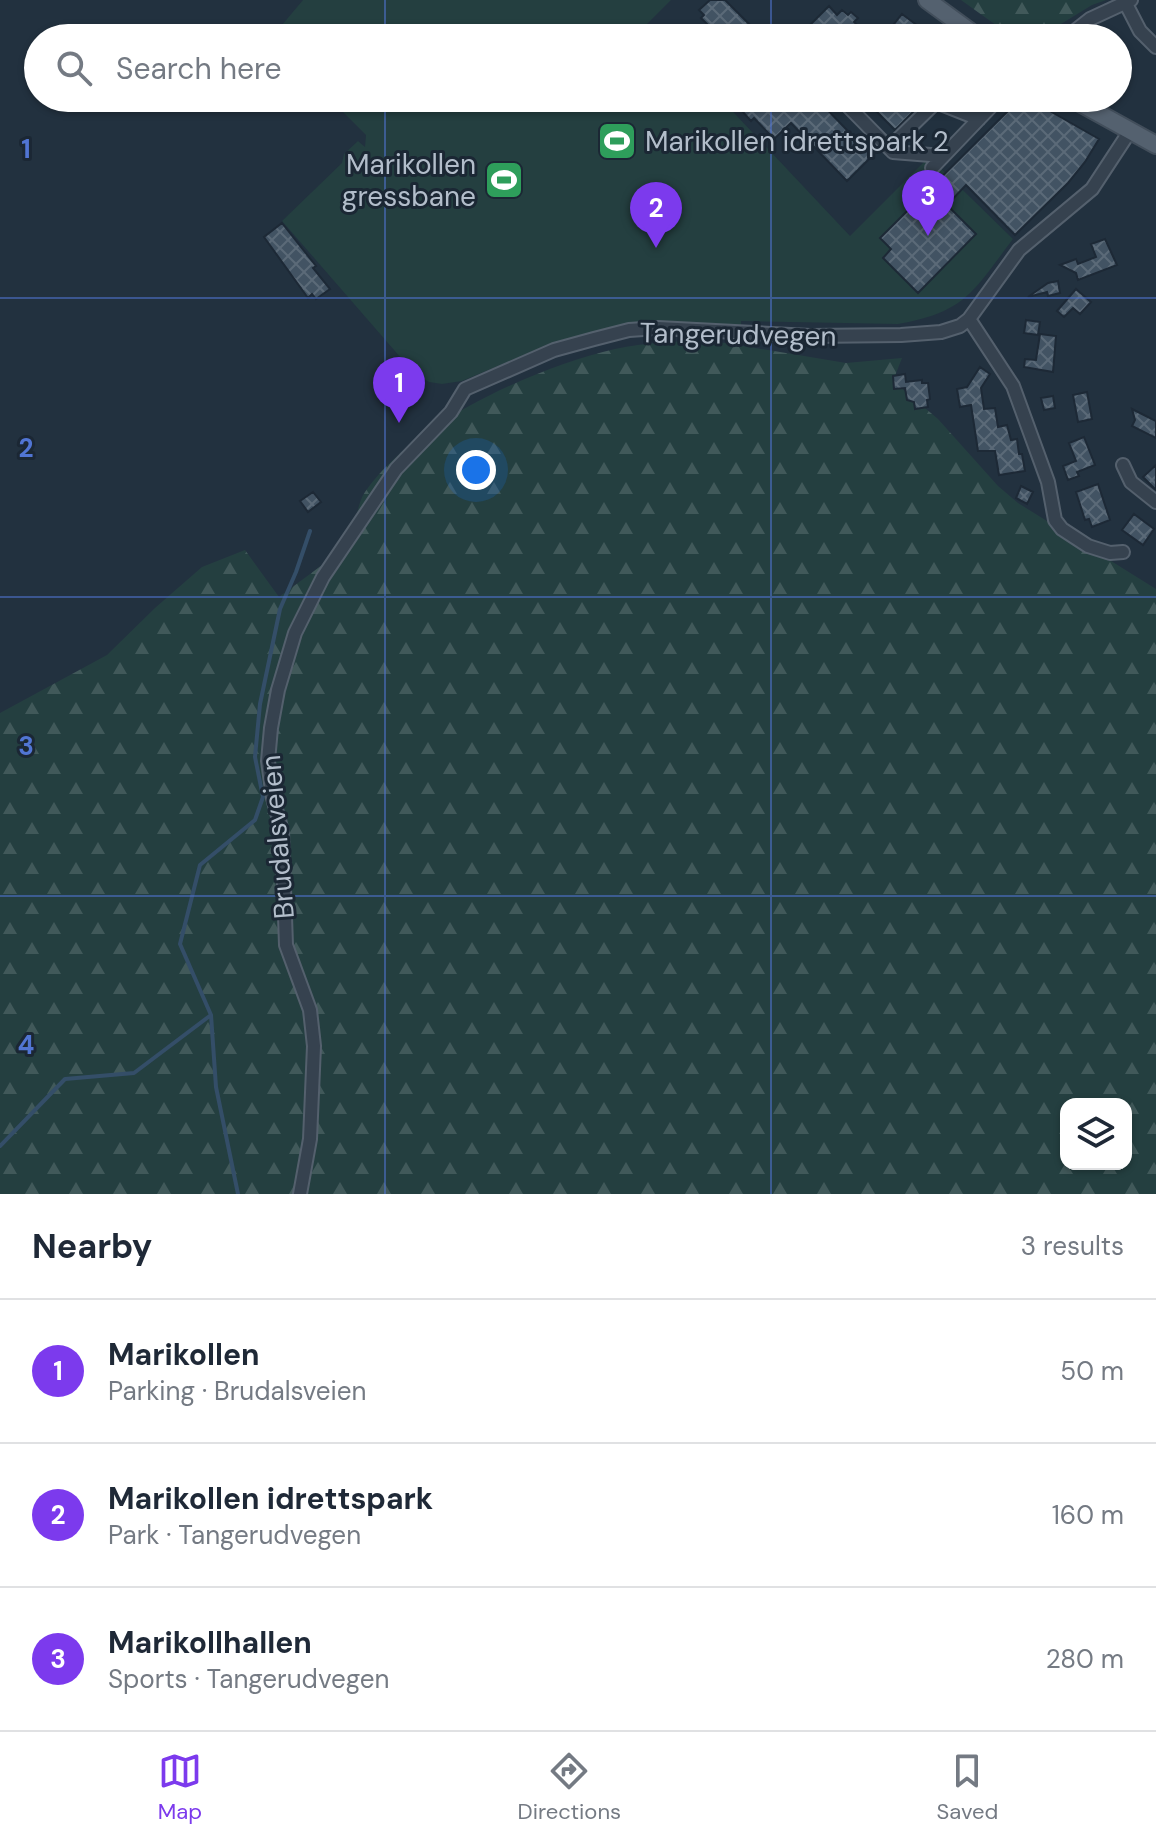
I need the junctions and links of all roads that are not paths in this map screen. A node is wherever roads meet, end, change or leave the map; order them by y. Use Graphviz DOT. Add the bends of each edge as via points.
graph roads {
  1 [pos="927,0"];
  2 [pos="1128,1"];
  3 [pos="960,24"];
  4 [pos="1084,24"];
  5 [pos="1156,47"];
  6 [pos="854,112"];
  7 [pos="926,112"];
  8 [pos="961,112"];
  9 [pos="986,112"];
  10 [pos="1096,112"];
  11 [pos="979,119"];
  12 [pos="1130,131"];
  13 [pos="1156,145"];
  14 [pos="889,148"];
  15 [pos="969,319"];
  16 [pos="465,389"];
  17 [pos="1123,465"];
  18 [pos="1156,502"];
  19 [pos="1123,552"];
  20 [pos="300,1194"];
  1 -- 3 [label="main road"];
  2 -- 4 [label="street"];
  2 -- 5 [label="street" via="1140,31"];
  6 -- 14 [label="street"];
  7 -- 14 [label="street"];
  8 -- 11 [label="street"];
  9 -- 11 [label="street"];
  10 -- 12 [label="main road"];
  11 -- 14 [label="street" via="938,166"];
  12 -- 13 [label="main road"];
  12 -- 15 [label="street" via="1092,189 1019,250"];
  15 -- 16 [label="street, Tangerudvegen" via="941,332 860,337 629,330 554,350"];
  15 -- 19 [label="street" via="1013,386 1048,482 1055,520 1088,546"];
  16 -- 20 [label="street, Brudalsveien" via="451,412 389,478 323,577 295,633 278,690 268,761 282,831 286,945 310,1010 314,1046 310,1139"];
  17 -- 18 [label="street" via="1131,482"];
}
